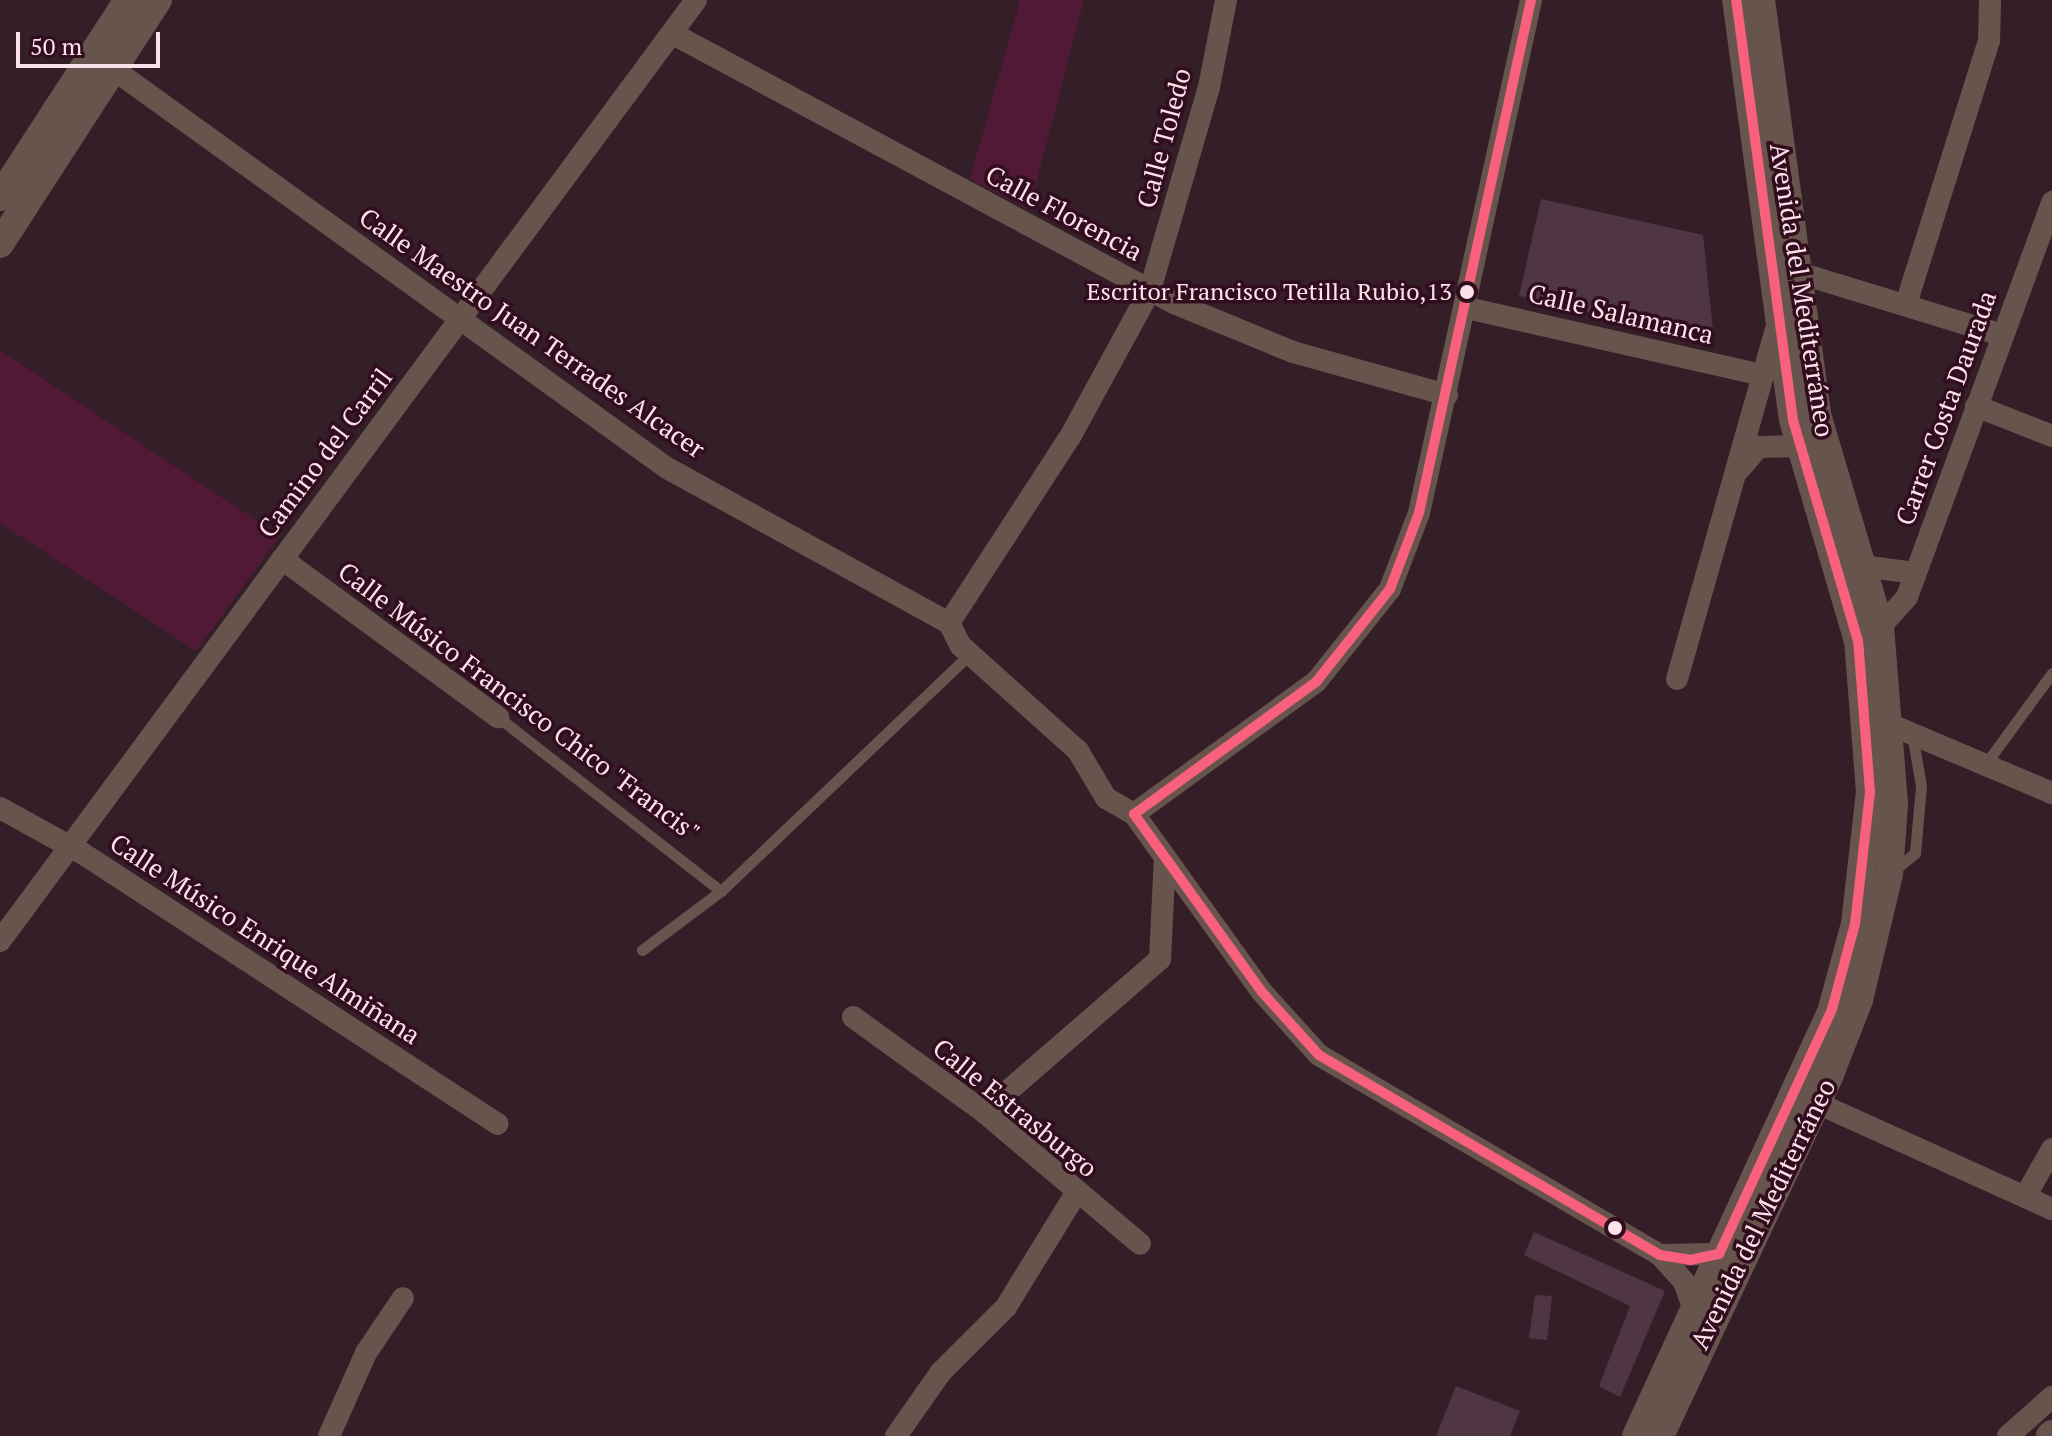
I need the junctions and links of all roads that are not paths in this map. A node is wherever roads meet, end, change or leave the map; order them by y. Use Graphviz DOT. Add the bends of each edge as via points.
graph roads {
  1 [pos="128,0"];
  2 [pos="158,0"];
  3 [pos="696,0"];
  4 [pos="1226,0"];
  5 [pos="1531,0"];
  6 [pos="1736,0"];
  7 [pos="1761,0"];
  8 [pos="1990,0"];
  9 [pos="675,35"];
  10 [pos="103,62"];
  11 [pos="0,197"];
  12 [pos="2052,202"];
  13 [pos="0,244"];
  14 [pos="1796,272"];
  15 [pos="1150,290"];
  16 [pos="1906,304"];
  17 [pos="1467,308"];
  18 [pos="460,318"];
  19 [pos="1777,326"];
  20 [pos="2002,335"];
  21 [pos="1763,375"];
  22 [pos="1447,395"];
  23 [pos="1976,406"];
  24 [pos="2052,436"];
  25 [pos="1800,446"];
  26 [pos="1730,478"];
  27 [pos="282,559"];
  28 [pos="1862,566"];
  29 [pos="1915,573"];
  30 [pos="949,623"];
  31 [pos="1880,627"];
  32 [pos="970,654"];
  33 [pos="2052,673"];
  34 [pos="1677,679"];
  35 [pos="498,717"];
  36 [pos="1902,729"];
  37 [pos="1987,762"];
  38 [pos="2052,793"];
  39 [pos="0,808"];
  40 [pos="1134,814"];
  41 [pos="67,849"];
  42 [pos="1165,857"];
  43 [pos="721,891"];
  44 [pos="0,941"];
  45 [pos="642,950"];
  46 [pos="853,1017"];
  47 [pos="1817,1103"];
  48 [pos="984,1112"];
  49 [pos="497,1124"];
  50 [pos="2052,1149"];
  51 [pos="1076,1193"];
  52 [pos="2025,1197"];
  53 [pos="2052,1209"];
  54 [pos="1140,1244"];
  55 [pos="1719,1254"];
  56 [pos="1660,1255"];
  57 [pos="403,1298"];
  58 [pos="1693,1307"];
  59 [pos="2052,1397"];
  60 [pos="1646,1431"];
  61 [pos="329,1436"];
  62 [pos="896,1436"];
  63 [pos="1619,1436"];
  64 [pos="2008,1436"];
  1 -- 10 [label="street"];
  2 -- 10 [label="street"];
  3 -- 9 [label="street, Camino del Carril"];
  4 -- 15 [label="street, Calle Toledo" via="1209,87"];
  5 -- 17 [label="street"];
  6 -- 19 [label="street, Avenida del Mediterráneo"];
  7 -- 14 [label="street, Avenida del Mediterráneo"];
  8 -- 16 [label="street" via="1989,41"];
  9 -- 15 [label="street, Calle Florencia"];
  9 -- 18 [label="street, Camino del Carril"];
  10 -- 11 [label="street"];
  10 -- 13 [label="street"];
  10 -- 18 [label="street, Calle Maestro Juan Terrades Alcacer"];
  12 -- 20 [label="street, Carrer Costa Daurada"];
  14 -- 16 [label="street"];
  14 -- 28 [label="street, Avenida del Mediterráneo" via="1817,414"];
  15 -- 22 [label="street, Calle Florencia" via="1293,352"];
  15 -- 30 [label="street, Calle Toledo" via="1070,437"];
  16 -- 20 [label="street"];
  17 -- 21 [label="street, Calle Salamanca"];
  17 -- 22 [label="street"];
  18 -- 27 [label="street, Camino del Carril"];
  18 -- 30 [label="street, Calle Maestro Juan Terrades Alcacer" via="667,468"];
  19 -- 21 [label="street"];
  19 -- 25 [label="street, Avenida del Mediterráneo"];
  20 -- 23 [label="street, Carrer Costa Daurada"];
  21 -- 26 [label="street"];
  22 -- 40 [label="street" via="1419,513 1390,589 1316,682"];
  23 -- 24 [label="street"];
  23 -- 29 [label="street, Carrer Costa Daurada"];
  25 -- 26 [label="street" via="1759,447"];
  25 -- 55 [label="street, Avenida del Mediterráneo" via="1858,641 1870,792 1855,924 1832,1009"];
  26 -- 34 [label="street"];
  27 -- 35 [label="street, Calle Músico Francisco Chico \"Francis\""];
  27 -- 41 [label="street, Camino del Carril"];
  28 -- 29 [label="street"];
  28 -- 31 [label="street, Avenida del Mediterráneo"];
  29 -- 31 [label="street, Carrer Costa Daurada" via="1907,597"];
  30 -- 32 [label="street, Calle Maestro Juan Terrades Alcacer"];
  31 -- 36 [label="street, Avenida del Mediterráneo"];
  32 -- 40 [label="street, Calle Maestro Juan Terrades Alcacer" via="1078,751 1106,798"];
  32 -- 43 [label="lane"];
  33 -- 37 [label="lane"];
  35 -- 43 [label="lane, Calle Músico Francisco Chico \"Francis\""];
  36 -- 37 [label="street"];
  36 -- 47 [label="street, Avenida del Mediterráneo" via="1889,874 1859,1000"];
  37 -- 38 [label="street"];
  39 -- 41 [label="street, Calle Músico Enrique Almiñana"];
  40 -- 42 [label="street, Calle Maestro Juan Terrades Alcacer"];
  41 -- 44 [label="street, Camino del Carril"];
  41 -- 49 [label="street, Calle Músico Enrique Almiñana"];
  42 -- 48 [label="street" via="1160,959"];
  42 -- 56 [label="street, Calle Maestro Juan Terrades Alcacer" via="1262,992 1319,1055"];
  43 -- 45 [label="lane"];
  46 -- 48 [label="street, Calle Estrasburgo"];
  47 -- 52 [label="street"];
  47 -- 60 [label="street, Avenida del Mediterráneo"];
  48 -- 51 [label="street, Calle Estrasburgo"];
  50 -- 52 [label="street"];
  51 -- 54 [label="street, Calle Estrasburgo"];
  51 -- 62 [label="street" via="1006,1307 941,1372"];
  52 -- 53 [label="street"];
  55 -- 56 [label="street"];
  55 -- 58 [label="street, Avenida del Mediterráneo"];
  56 -- 58 [label="street, Calle Maestro Juan Terrades Alcacer" via="1684,1282"];
  57 -- 61 [label="street" via="366,1353"];
  58 -- 60 [label="street, Avenida del Mediterráneo"];
  59 -- 64 [label="street"];
  60 -- 63 [label="lane"];
}
